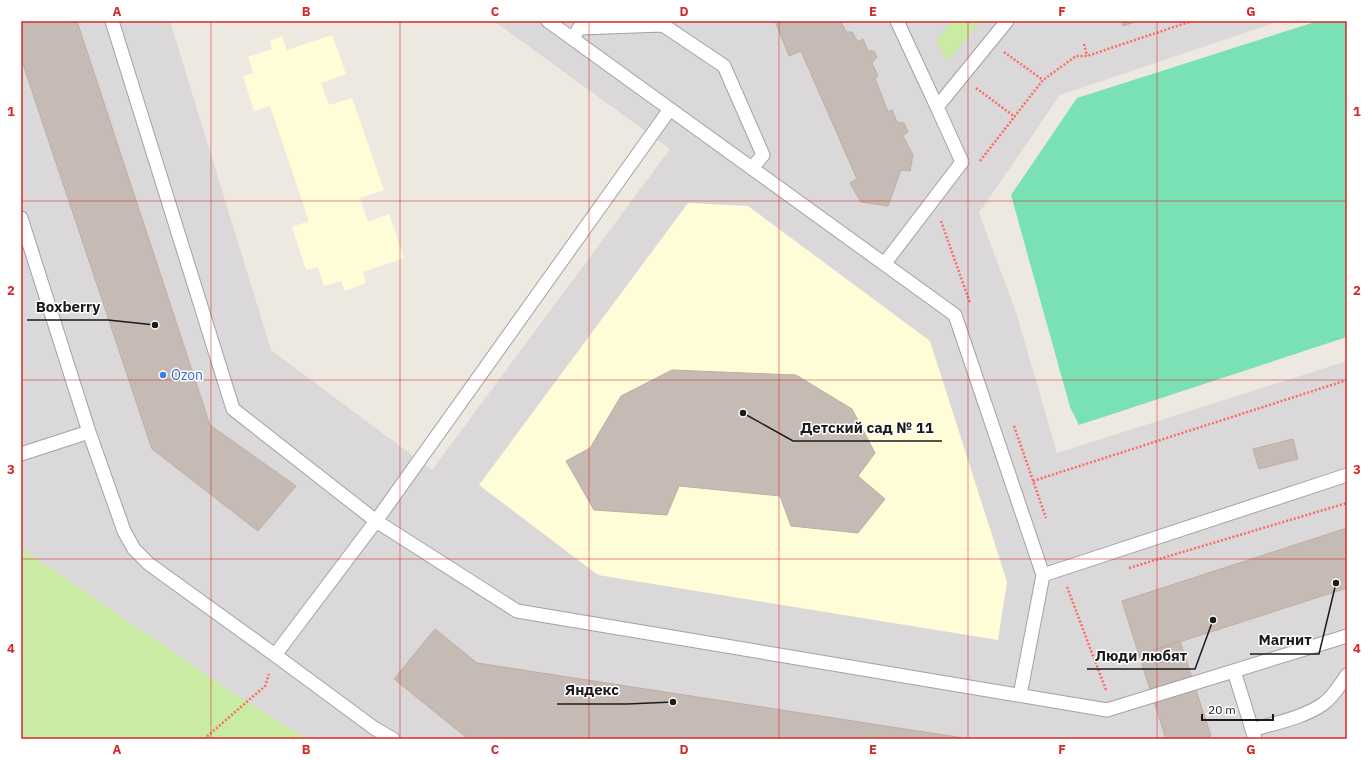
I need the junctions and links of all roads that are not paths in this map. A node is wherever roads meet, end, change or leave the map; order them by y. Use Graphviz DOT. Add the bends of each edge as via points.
graph roads {
  1 [pos="112,21"];
  2 [pos="548,21"];
  3 [pos="896,21"];
  4 [pos="1006,21"];
  5 [pos="573,39"];
  6 [pos="936,106"];
  7 [pos="670,109"];
  8 [pos="752,168"];
  9 [pos="21,218"];
  10 [pos="885,263"];
  11 [pos="89,432"];
  12 [pos="21,454"];
  13 [pos="1347,474"];
  14 [pos="376,520"];
  15 [pos="1043,575"];
  16 [pos="1347,636"];
  17 [pos="275,655"];
  18 [pos="1234,671"];
  19 [pos="1347,675"];
  20 [pos="1020,695"];
  21 [pos="1253,734"];
  22 [pos="393,739"];
  1 -- 14 [label="lane" via="233,409"];
  2 -- 5 [label="lane"];
  3 -- 6 [label="lane"];
  4 -- 6 [label="lane"];
  5 -- 7 [label="lane"];
  5 -- 8 [label="lane" via="579,28 663,25 724,66 762,155"];
  6 -- 10 [label="lane" via="962,162"];
  7 -- 8 [label="lane"];
  7 -- 14 [label="lane"];
  8 -- 10 [label="lane"];
  9 -- 11 [label="lane"];
  10 -- 15 [label="lane" via="955,315"];
  11 -- 12 [label="lane"];
  11 -- 17 [label="lane" via="124,531 134,549 149,564"];
  13 -- 15 [label="lane"];
  14 -- 17 [label="lane"];
  14 -- 20 [label="lane" via="517,611"];
  15 -- 20 [label="lane"];
  16 -- 18 [label="lane"];
  17 -- 22 [label="lane" via="374,728"];
  18 -- 20 [label="lane" via="1107,710"];
  18 -- 21 [label="lane"];
  19 -- 21 [label="lane" via="1324,704"];
}
